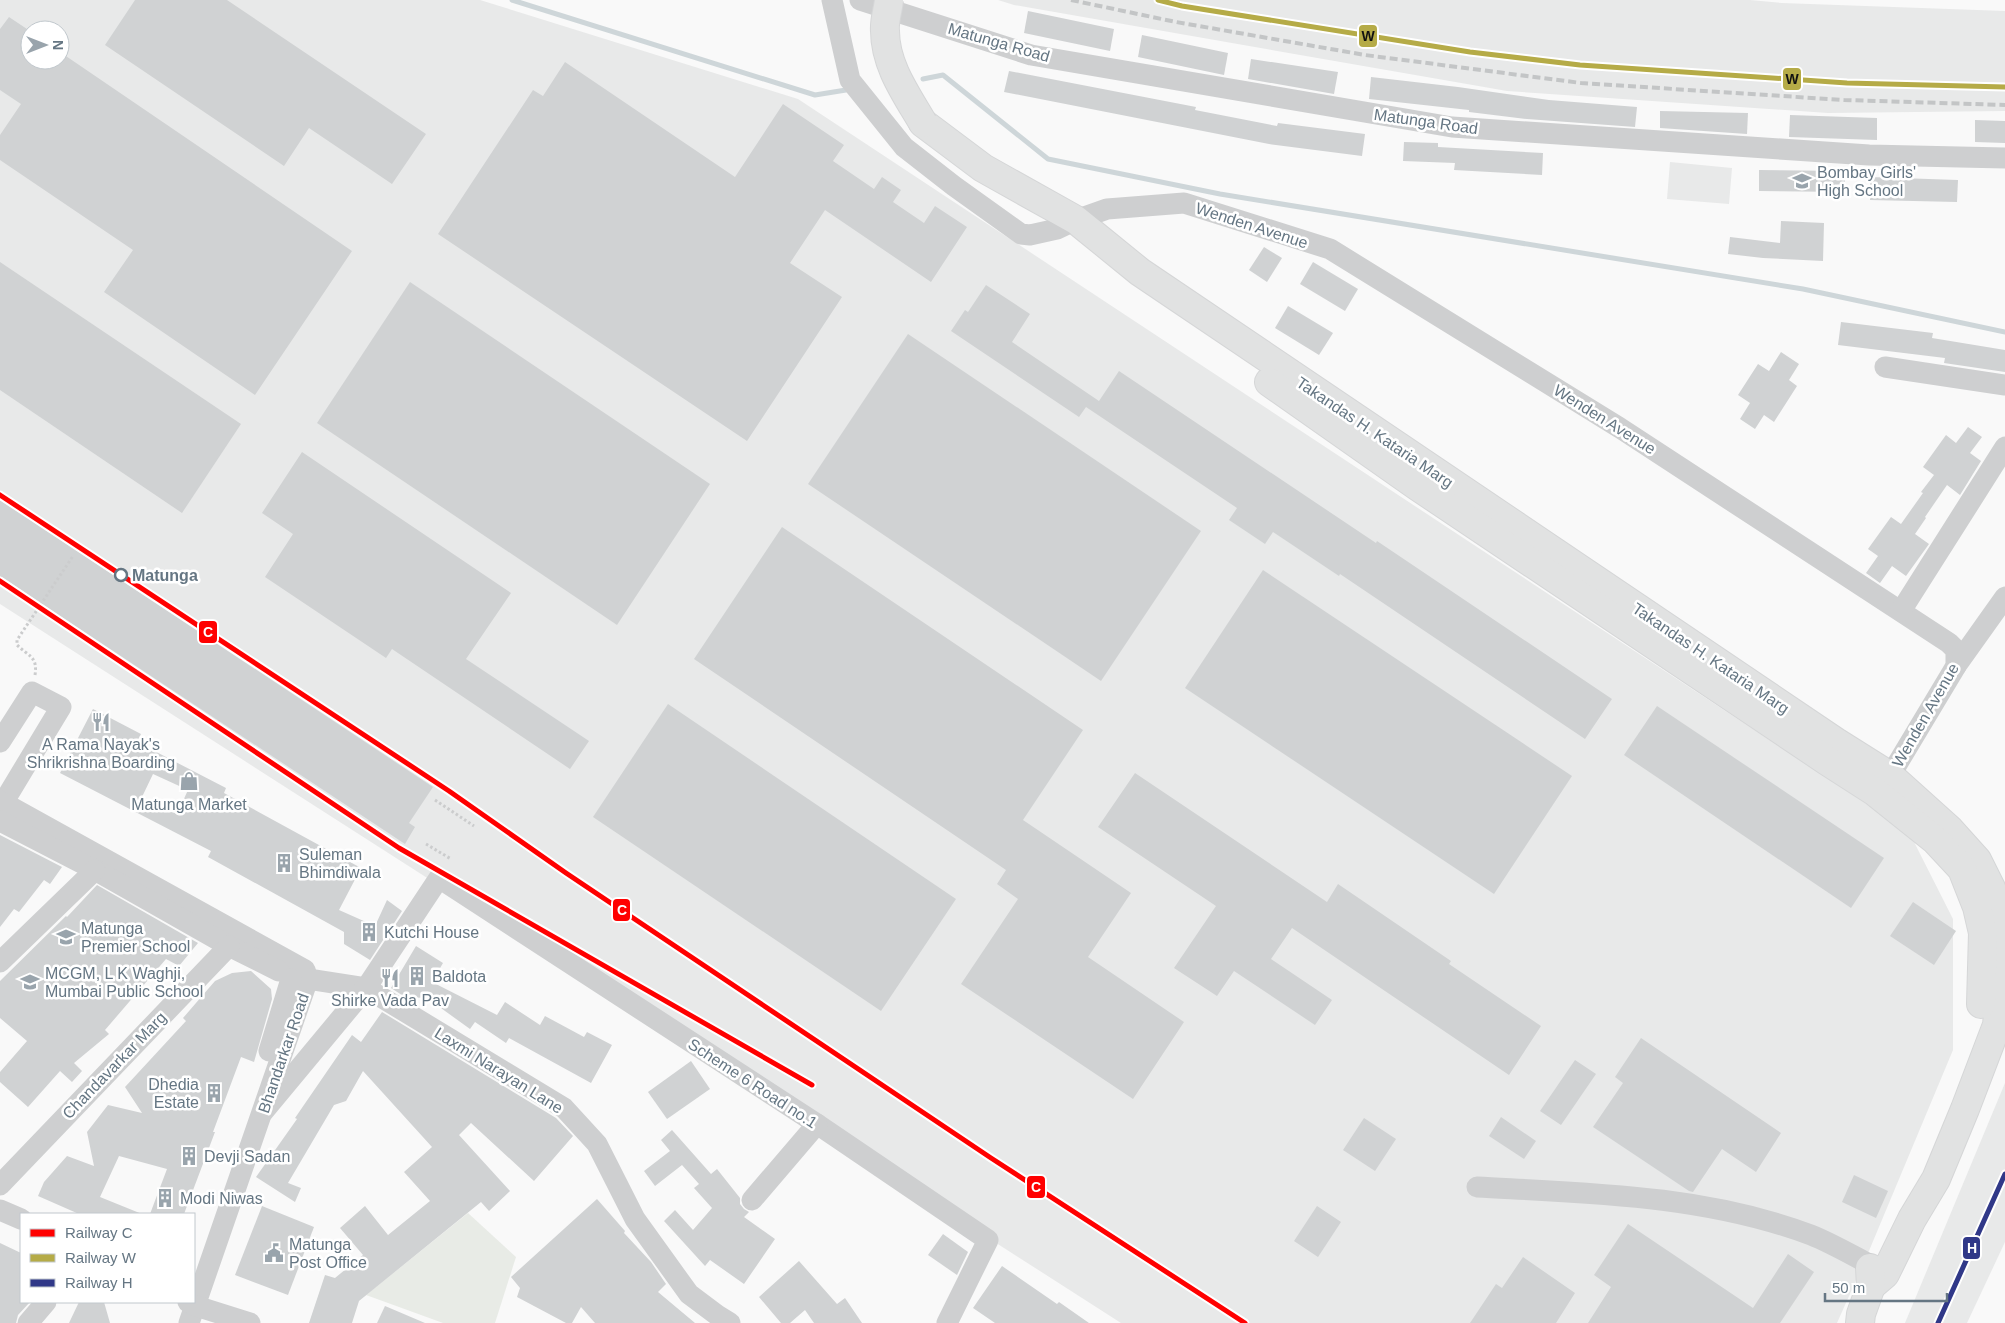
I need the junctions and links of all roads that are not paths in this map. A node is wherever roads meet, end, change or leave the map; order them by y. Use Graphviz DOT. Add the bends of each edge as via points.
graph roads {
  1 [pos="832,0"];
  2 [pos="860,0"];
  3 [pos="889,0"];
  4 [pos="2005,158"];
  5 [pos="1062,219"];
  6 [pos="1885,367"];
  7 [pos="2005,384"];
  8 [pos="2005,447"];
  9 [pos="2005,597"];
  10 [pos="1900,611"];
  11 [pos="1956,666"];
  12 [pos="0,742"];
  13 [pos="1883,784"];
  14 [pos="1,808"];
  15 [pos="95,870"];
  16 [pos="229,946"];
  17 [pos="0,962"];
  18 [pos="300,979"];
  19 [pos="366,988"];
  20 [pos="263,1112"];
  21 [pos="817,1124"];
  22 [pos="0,1185"];
  23 [pos="1477,1187"];
  24 [pos="752,1200"];
  25 [pos="0,1210"];
  26 [pos="20,1219"];
  27 [pos="1870,1275"];
  28 [pos="195,1276"];
  29 [pos="195,1295"];
  30 [pos="45,1303"];
  31 [pos="190,1308"];
  32 [pos="705,1316"];
  33 [pos="28,1323"];
  34 [pos="178,1323"];
  35 [pos="250,1323"];
  36 [pos="730,1323"];
  37 [pos="947,1323"];
  38 [pos="1860,1323"];
  1 -- 5 [label="street, Wenden Avenue" via="850,80 904,148 1021,234 1030,235"];
  2 -- 4 [label="street, Matunga Road" via="1031,54 1452,127 1868,156"];
  3 -- 5 [label="main road, Takandas H. Kataria Marg, bridge" via="884,29 887,54 923,123 983,168"];
  5 -- 10 [label="street, Wenden Avenue" via="1107,209 1184,203 1330,249 1620,428"];
  5 -- 13 [label="main road, Takandas H. Kataria Marg" via="1135,277 1311,400 1828,736"];
  6 -- 7 [label="street"];
  8 -- 10 [label="street"];
  9 -- 11 [label="street"];
  10 -- 11 [label="street, Wenden Avenue" via="1949,643 1956,650"];
  11 -- 13 [label="street, Wenden Avenue"];
  12 -- 14 [label="street" via="32,692 61,707"];
  13 -- 27 [label="main road, Takandas H. Kataria Marg" via="1950,830 1977,860 1987,905 2002,916 2003,957 1988,1024 1943,1138 1936,1179 1905,1215 1885,1274"];
  14 -- 15 [label="street"];
  14 -- 18 [label="street, Bhandarkar Road" via="305,970"];
  15 -- 16 [label="street"];
  15 -- 17 [label="street"];
  16 -- 18 [label="street"];
  16 -- 22 [label="street, Chandavarkar Marg"];
  18 -- 19 [label="street, Laxmi Narayan Lane"];
  18 -- 20 [label="street, Bhandarkar Road"];
  18 -- 28 [label="street, Bhandarkar Road"];
  19 -- 20 [label="street"];
  19 -- 21 [label="street, Scheme 6 Road no.1" via="439,878"];
  19 -- 32 [label="street, Laxmi Narayan Lane" via="564,1108 597,1144 635,1219"];
  20 -- 29 [label="street, Bhandarkar Road"];
  21 -- 24 [label="street"];
  21 -- 37 [label="street, Scheme 6 Road no.1" via="988,1240"];
  23 -- 27 [label="street" via="1596,1193 1673,1202 1754,1217 1812,1236"];
  25 -- 26 [label="street"];
  27 -- 38 [label="main road, Takandas H. Kataria Marg"];
  30 -- 33 [label="street"];
  31 -- 34 [label="street, Bhandarkar Road"];
  31 -- 35 [label="street"];
  32 -- 36 [label="street, Laxmi Narayan Lane"];
}
